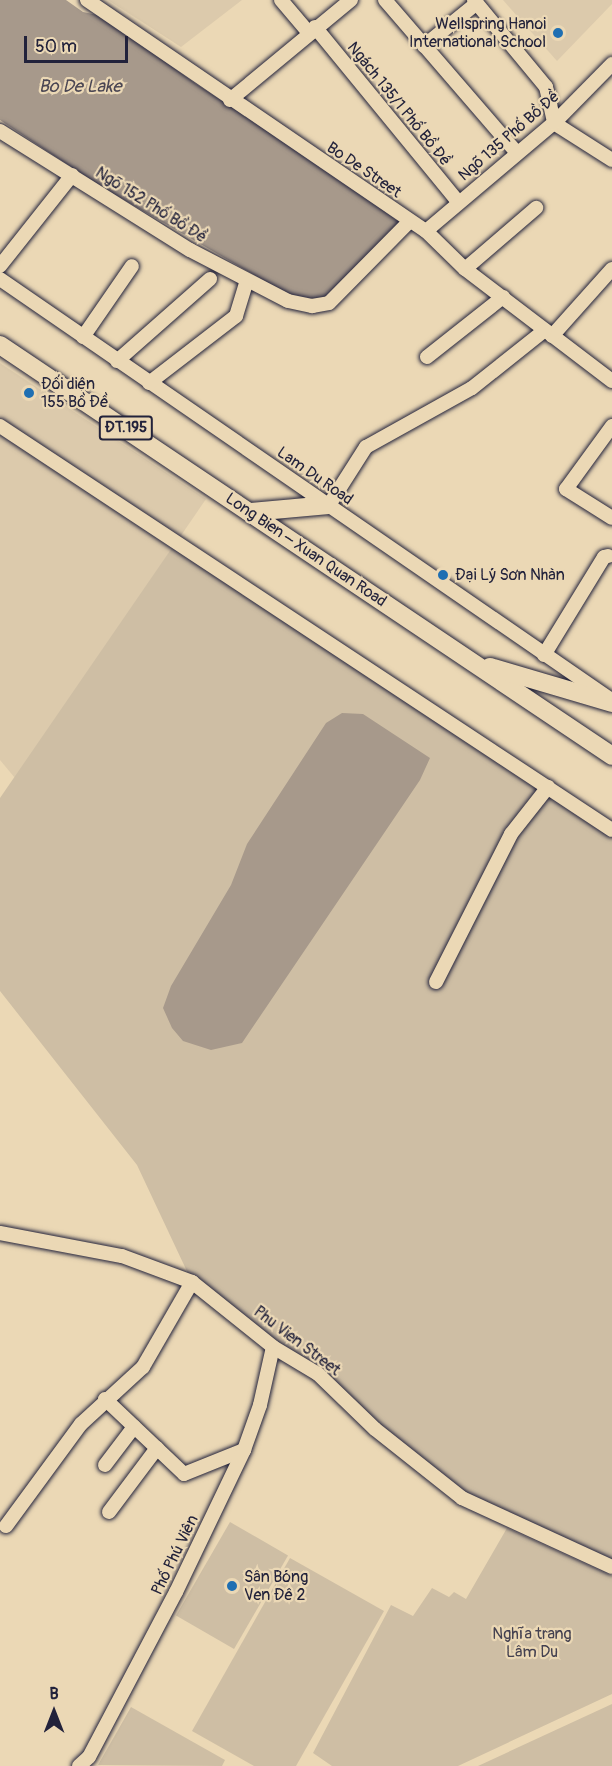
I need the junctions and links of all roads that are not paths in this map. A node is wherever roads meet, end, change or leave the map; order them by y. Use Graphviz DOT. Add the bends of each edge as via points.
graph roads {
  1 [pos="87,0"];
  2 [pos="281,0"];
  3 [pos="351,0"];
  4 [pos="385,0"];
  5 [pos="476,2"];
  6 [pos="312,29"];
  7 [pos="424,46"];
  8 [pos="612,64"];
  9 [pos="230,100"];
  10 [pos="555,123"];
  11 [pos="0,131"];
  12 [pos="516,152"];
  13 [pos="612,160"];
  14 [pos="72,175"];
  15 [pos="458,202"];
  16 [pos="537,208"];
  17 [pos="410,221"];
  18 [pos="426,231"];
  19 [pos="0,266"];
  20 [pos="132,266"];
  21 [pos="465,269"];
  22 [pos="612,269"];
  23 [pos="0,279"];
  24 [pos="210,279"];
  25 [pos="247,281"];
  26 [pos="503,297"];
  27 [pos="549,333"];
  28 [pos="83,337"];
  29 [pos="0,345"];
  30 [pos="428,357"];
  31 [pos="117,361"];
  32 [pos="612,381"];
  33 [pos="149,383"];
  34 [pos="0,426"];
  35 [pos="612,426"];
  36 [pos="329,505"];
  37 [pos="251,512"];
  38 [pos="612,518"];
  39 [pos="608,556"];
  40 [pos="544,654"];
  41 [pos="472,662"];
  42 [pos="612,702"];
  43 [pos="612,756"];
  44 [pos="548,788"];
  45 [pos="612,830"];
  46 [pos="435,982"];
  47 [pos="0,1233"];
  48 [pos="192,1282"];
  49 [pos="273,1347"];
  50 [pos="105,1399"];
  51 [pos="134,1427"];
  52 [pos="157,1448"];
  53 [pos="244,1450"];
  54 [pos="105,1465"];
  55 [pos="109,1512"];
  56 [pos="6,1526"];
  57 [pos="612,1567"];
  58 [pos="88,1763"];
  1 -- 9 [label="street, Bo De Street"];
  2 -- 6 [label="street, Ngách 135/1 Phố Bồ Đề"];
  3 -- 6 [label="street"];
  4 -- 7 [label="street"];
  5 -- 7 [label="street"];
  5 -- 10 [label="street" via="546,87"];
  6 -- 9 [label="street"];
  6 -- 15 [label="street, Ngách 135/1 Phố Bồ Đề"];
  7 -- 12 [label="street"];
  8 -- 10 [label="street, Ngõ 135 Phố Bồ Đề"];
  9 -- 17 [label="street, Bo De Street"];
  10 -- 12 [label="street, Ngõ 135 Phố Bồ Đề"];
  10 -- 13 [label="street"];
  11 -- 14 [label="street, Ngõ 152 Phố Bồ Đề"];
  12 -- 15 [label="street, Ngõ 135 Phố Bồ Đề"];
  14 -- 19 [label="street"];
  14 -- 25 [label="street, Ngõ 152 Phố Bồ Đề" via="190,250"];
  15 -- 18 [label="street, Ngõ 135 Phố Bồ Đề"];
  16 -- 21 [label="street"];
  17 -- 18 [label="street, Bo De Street"];
  17 -- 25 [label="street, Ngõ 152 Phố Bồ Đề" via="329,303 312,306 288,301"];
  18 -- 21 [label="street, Bo De Street"];
  20 -- 28 [label="street"];
  21 -- 26 [label="street, Bo De Street"];
  22 -- 27 [label="street"];
  23 -- 28 [label="street, Lam Du Road"];
  24 -- 31 [label="street"];
  25 -- 33 [label="street" via="236,316"];
  26 -- 27 [label="street, Bo De Street"];
  26 -- 30 [label="street"];
  27 -- 32 [label="street, Bo De Street"];
  27 -- 36 [label="street" via="472,388 366,447"];
  28 -- 31 [label="street, Lam Du Road"];
  29 -- 37 [label="main road, Long Bien – Xuan Quan Road / ĐT.195"];
  31 -- 33 [label="street, Lam Du Road"];
  33 -- 36 [label="street, Lam Du Road"];
  34 -- 44 [label="street"];
  35 -- 38 [label="street" via="566,489"];
  36 -- 37 [label="main road"];
  36 -- 40 [label="street, Lam Du Road"];
  37 -- 41 [label="main road, Long Bien – Xuan Quan Road / ĐT.195"];
  39 -- 40 [label="street"];
  40 -- 42 [label="street, Lam Du Road"];
  41 -- 42 [label="main road"];
  41 -- 43 [label="main road, Long Bien – Xuan Quan Road"];
  44 -- 45 [label="street"];
  44 -- 46 [label="street" via="511,834"];
  47 -- 48 [label="street, Phu Vien Street" via="122,1256"];
  48 -- 49 [label="street, Phu Vien Street"];
  48 -- 50 [label="street" via="142,1367"];
  49 -- 53 [label="street, Phố Phú Viên" via="260,1405"];
  49 -- 57 [label="street, Phu Vien Street" via="318,1374 375,1429 462,1498"];
  50 -- 51 [label="street"];
  50 -- 56 [label="street" via="81,1424"];
  51 -- 52 [label="street"];
  51 -- 54 [label="street"];
  52 -- 53 [label="street" via="184,1474"];
  52 -- 55 [label="street"];
  53 -- 58 [label="street, Phố Phú Viên"];
}
